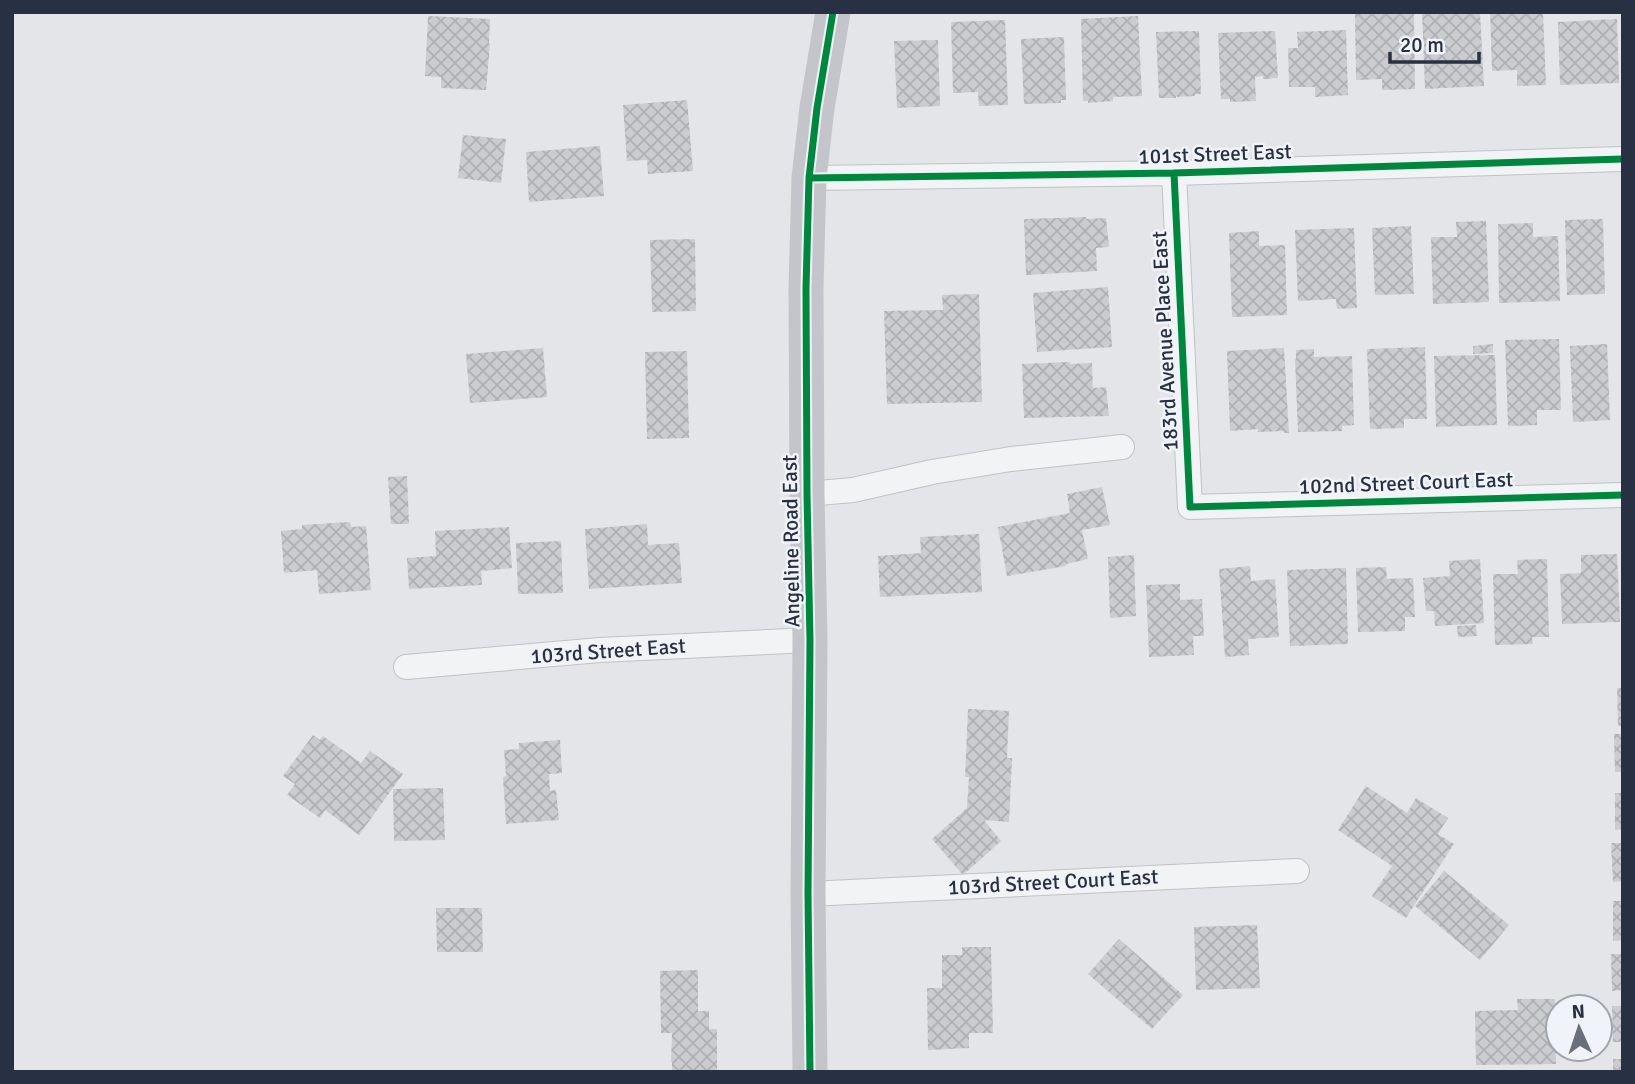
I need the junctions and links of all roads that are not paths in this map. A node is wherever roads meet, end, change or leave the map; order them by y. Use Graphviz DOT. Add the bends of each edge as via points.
graph roads {
  1 [pos="833,12"];
  2 [pos="1623,159"];
  3 [pos="1174,173"];
  4 [pos="808,178"];
  5 [pos="1122,447"];
  6 [pos="807,494"];
  7 [pos="1623,495"];
  8 [pos="1190,507"];
  9 [pos="810,640"];
  10 [pos="406,667"];
  11 [pos="1297,871"];
  12 [pos="808,894"];
  13 [pos="810,1072"];
  1 -- 4 [label="street, Angeline Road East"];
  2 -- 3 [label="street, 101st Street East"];
  3 -- 4 [label="street, 101st Street East"];
  3 -- 8 [label="street, 183rd Avenue Place East"];
  4 -- 6 [label="street, Angeline Road East"];
  5 -- 6 [label="street" via="1012,459 853,490"];
  6 -- 9 [label="street, Angeline Road East"];
  7 -- 8 [label="street, 102nd Street Court East"];
  9 -- 10 [label="street, 103rd Street East" via="600,650"];
  9 -- 12 [label="street, Angeline Road East"];
  11 -- 12 [label="street, 103rd Street Court East"];
  12 -- 13 [label="street, Angeline Road East"];
}
